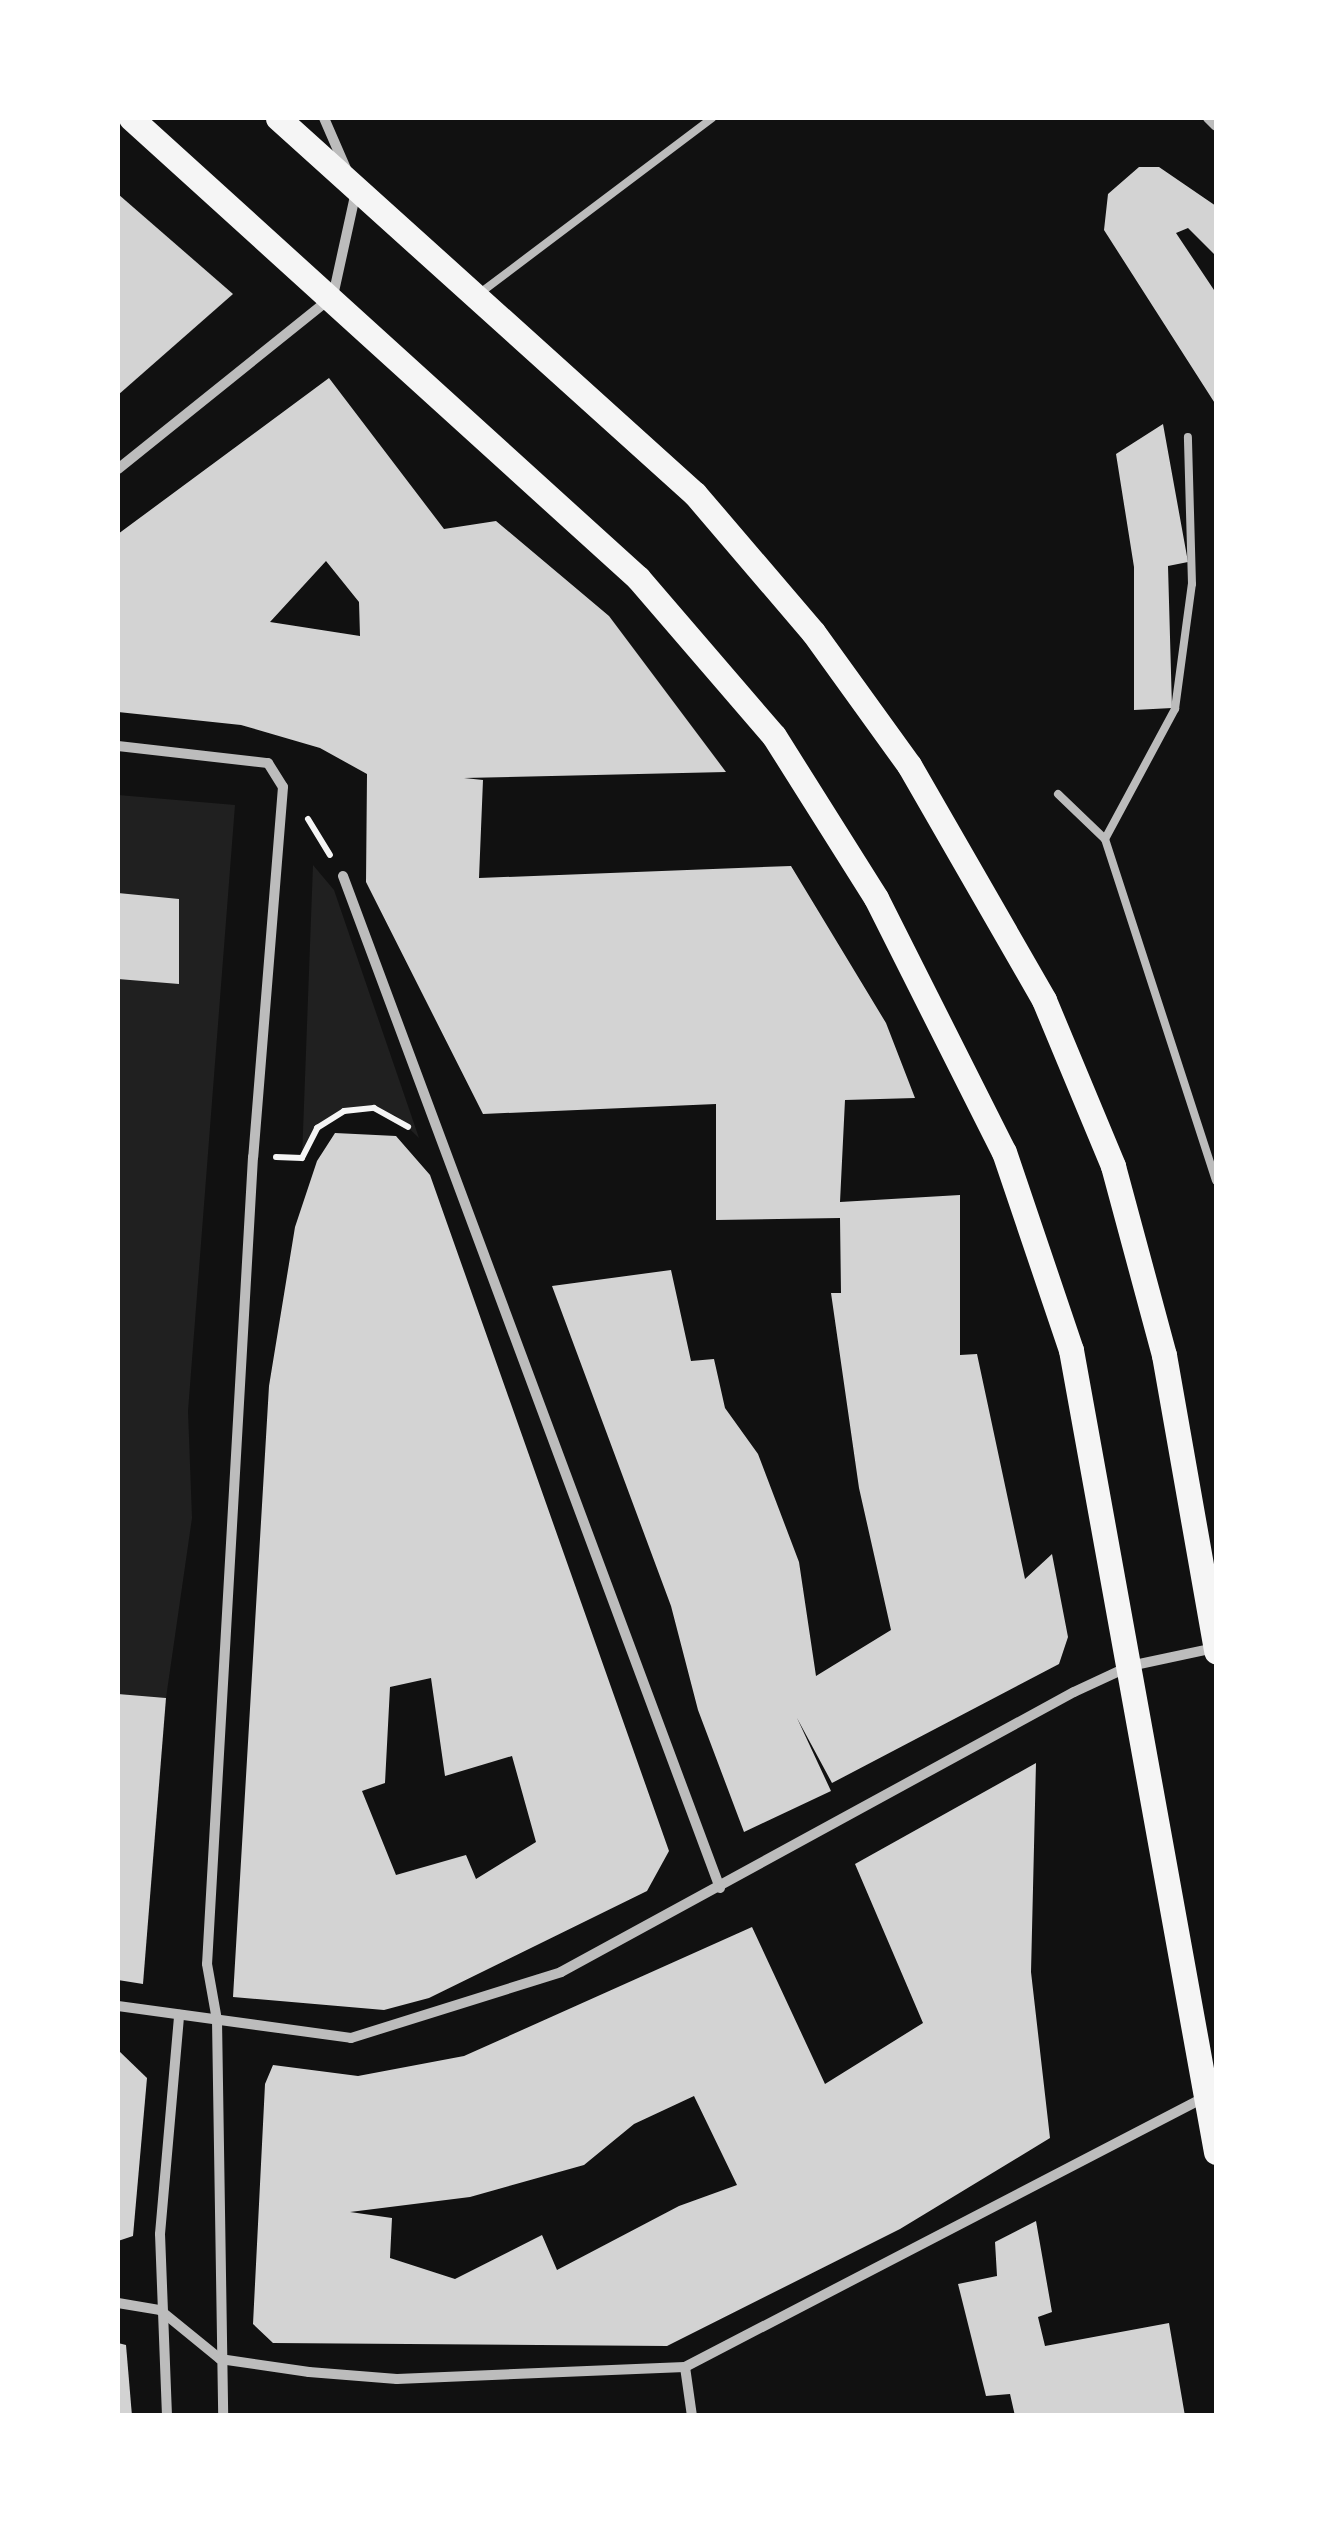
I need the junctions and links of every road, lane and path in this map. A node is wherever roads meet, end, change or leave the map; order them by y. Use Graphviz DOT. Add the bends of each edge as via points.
graph roads {
  1 [pos="130,118"];
  2 [pos="278,118"];
  3 [pos="324,118"];
  4 [pos="712,118"];
  5 [pos="1208,118"];
  6 [pos="1216,126"];
  7 [pos="357,194"];
  8 [pos="333,296"];
  9 [pos="474,298"];
  10 [pos="1188,436"];
  11 [pos="118,469"];
  12 [pos="118,746"];
  13 [pos="278,771"];
  14 [pos="1058,794"];
  15 [pos="1105,839"];
  16 [pos="343,876"];
  17 [pos="440,1137"];
  18 [pos="253,1156"];
  19 [pos="1216,1180"];
  20 [pos="1216,1649"];
  21 [pos="1130,1666"];
  22 [pos="720,1888"];
  23 [pos="118,2006"];
  24 [pos="180,2015"];
  25 [pos="217,2020"];
  26 [pos="1206,2096"];
  27 [pos="1216,2152"];
  28 [pos="118,2303"];
  29 [pos="160,2310"];
  30 [pos="220,2359"];
  31 [pos="685,2367"];
  32 [pos="167,2416"];
  33 [pos="222,2416"];
  34 [pos="692,2416"];
  1 -- 8 [label="main road"];
  2 -- 7 [label="main road"];
  3 -- 7 [label="street"];
  4 -- 9 [label="lane"];
  5 -- 6 [label="street"];
  7 -- 8 [label="street"];
  7 -- 9 [label="main road"];
  8 -- 11 [label="street"];
  8 -- 21 [label="main road" via="356,325 638,578 712,657 774,736 876,898 971,1078 1035,1239 1086,1416"];
  9 -- 20 [label="main road" via="695,494 813,632 909,765 1044,1000 1113,1166 1164,1355"];
  10 -- 15 [label="lane" via="1192,584 1175,709"];
  12 -- 13 [label="street" via="268,762"];
  13 -- 16 [label="path"];
  13 -- 18 [label="street" via="283,787"];
  14 -- 15 [label="lane"];
  15 -- 19 [label="lane"];
  16 -- 17 [label="street"];
  17 -- 18 [label="path" via="419,1138 395,1115 365,1107 326,1120 302,1158"];
  17 -- 22 [label="street"];
  18 -- 25 [label="street" via="207,1964"];
  20 -- 21 [label="street"];
  21 -- 22 [label="street"];
  21 -- 26 [label="main road"];
  22 -- 25 [label="street" via="561,1972 350,2038"];
  23 -- 24 [label="street"];
  24 -- 25 [label="street"];
  24 -- 29 [label="street" via="168,2111"];
  25 -- 30 [label="street"];
  26 -- 27 [label="main road"];
  26 -- 31 [label="street"];
  28 -- 29 [label="street"];
  29 -- 30 [label="street"];
  29 -- 32 [label="street"];
  30 -- 31 [label="street" via="397,2379"];
  30 -- 33 [label="street"];
  31 -- 34 [label="street"];
}
